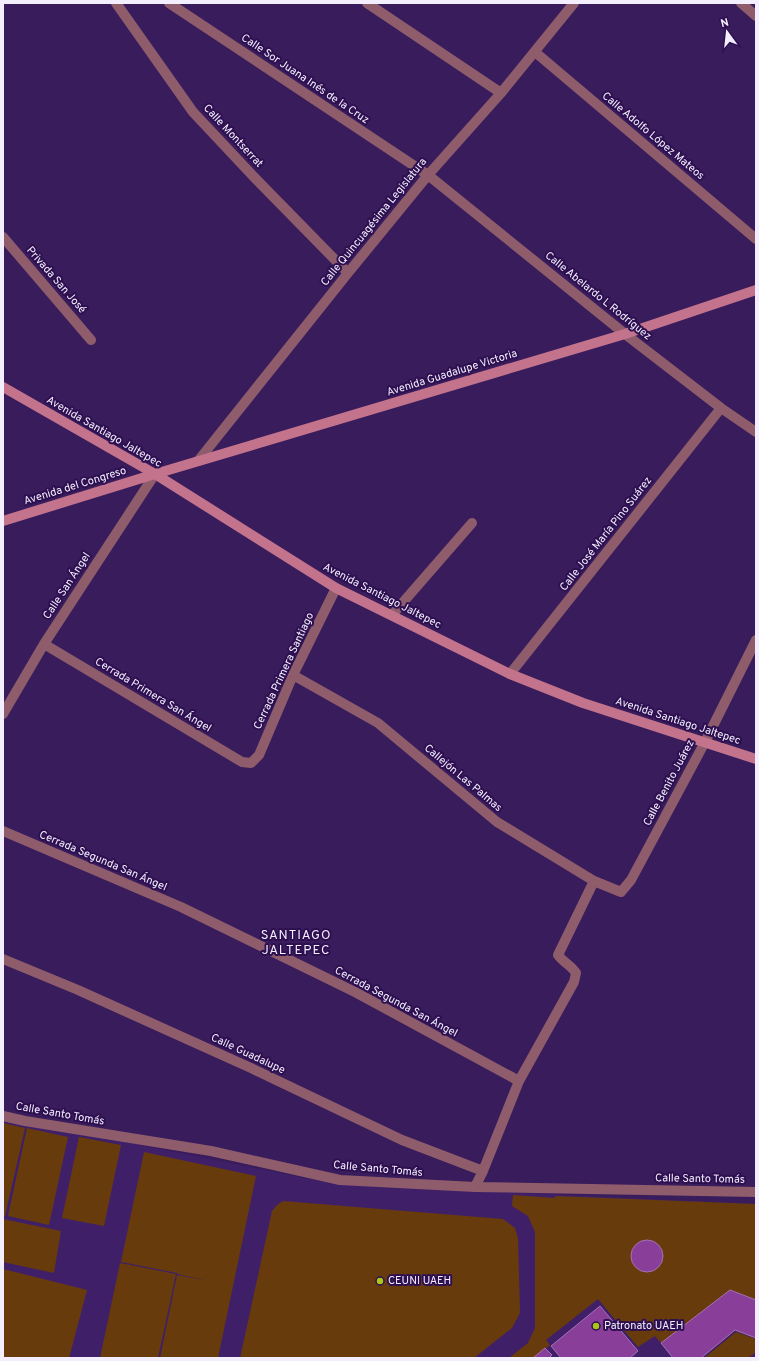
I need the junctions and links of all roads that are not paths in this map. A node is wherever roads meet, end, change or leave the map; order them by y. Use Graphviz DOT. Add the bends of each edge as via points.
graph roads {
  1 [pos="116,3"];
  2 [pos="170,3"];
  3 [pos="367,3"];
  4 [pos="741,3"];
  5 [pos="568,5"];
  6 [pos="756,16"];
  7 [pos="535,52"];
  8 [pos="501,93"];
  9 [pos="428,175"];
  10 [pos="3,237"];
  11 [pos="756,239"];
  12 [pos="348,273"];
  13 [pos="756,290"];
  14 [pos="625,334"];
  15 [pos="91,340"];
  16 [pos="3,387"];
  17 [pos="721,408"];
  18 [pos="756,432"];
  19 [pos="198,461"];
  20 [pos="154,474"];
  21 [pos="3,521"];
  22 [pos="472,524"];
  23 [pos="336,588"];
  24 [pos="392,615"];
  25 [pos="756,640"];
  26 [pos="44,644"];
  27 [pos="510,674"];
  28 [pos="293,675"];
  29 [pos="3,714"];
  30 [pos="704,742"];
  31 [pos="756,758"];
  32 [pos="251,763"];
  33 [pos="3,831"];
  34 [pos="594,882"];
  35 [pos="621,892"];
  36 [pos="3,959"];
  37 [pos="518,1081"];
  38 [pos="3,1116"];
  39 [pos="483,1171"];
  40 [pos="475,1188"];
  41 [pos="756,1192"];
  1 -- 12 [label="street, Calle Montserrat" via="193,112"];
  2 -- 9 [label="street, Calle Sor Juana Inés de la Cruz"];
  3 -- 8 [label="street"];
  4 -- 6 [label="street"];
  5 -- 7 [label="street, Calle Quincuagésima Legislatura"];
  7 -- 8 [label="street, Calle Quincuagésima Legislatura"];
  7 -- 11 [label="street, Calle Adolfo López Mateos"];
  8 -- 9 [label="street, Calle Quincuagésima Legislatura"];
  9 -- 12 [label="street, Calle Quincuagésima Legislatura"];
  9 -- 14 [label="street, Calle Abelardo L Rodríguez"];
  10 -- 15 [label="street, Privada San José"];
  12 -- 19 [label="street, Calle Quincuagésima Legislatura"];
  13 -- 14 [label="street, Avenida Guadalupe Victoria"];
  14 -- 17 [label="street, Calle Abelardo L Rodríguez"];
  14 -- 19 [label="street, Avenida Guadalupe Victoria"];
  16 -- 20 [label="street, Avenida Santiago Jaltepec"];
  17 -- 18 [label="street, Calle Abelardo L Rodríguez"];
  17 -- 27 [label="street, Calle José María Pino Suárez"];
  19 -- 20 [label="street, Avenida Guadalupe Victoria"];
  20 -- 21 [label="street, Avenida del Congreso"];
  20 -- 23 [label="street, Avenida Santiago Jaltepec"];
  20 -- 26 [label="street, Calle San Ángel"];
  22 -- 24 [label="street"];
  23 -- 24 [label="street, Avenida Santiago Jaltepec"];
  23 -- 28 [label="street, Cerrada Primera Santiago"];
  24 -- 27 [label="street, Avenida Santiago Jaltepec"];
  25 -- 30 [label="street, Calle Benito Juárez"];
  26 -- 29 [label="street, Calle San Ángel"];
  26 -- 32 [label="street, Cerrada Primera San Ángel" via="242,762"];
  27 -- 30 [label="street, Avenida Santiago Jaltepec" via="583,703"];
  28 -- 32 [label="street, Cerrada Primera Santiago" via="259,754"];
  28 -- 34 [label="street, Callejón Las Palmas" via="378,723 497,822"];
  30 -- 31 [label="street, Avenida Santiago Jaltepec"];
  30 -- 35 [label="street, Calle Benito Juárez" via="631,880"];
  33 -- 37 [label="street, Cerrada Segunda San Ángel" via="188,911 355,992"];
  34 -- 35 [label="street, Callejón Las Palmas"];
  34 -- 37 [label="street" via="558,955 564,963 571,965 576,973 574,982"];
  36 -- 39 [label="street, Calle Guadalupe" via="244,1065 402,1140"];
  37 -- 39 [label="street"];
  38 -- 40 [label="street, Calle Santo Tomás" via="211,1151 340,1180"];
  39 -- 40 [label="street"];
  40 -- 41 [label="street, Calle Santo Tomás"];
}
